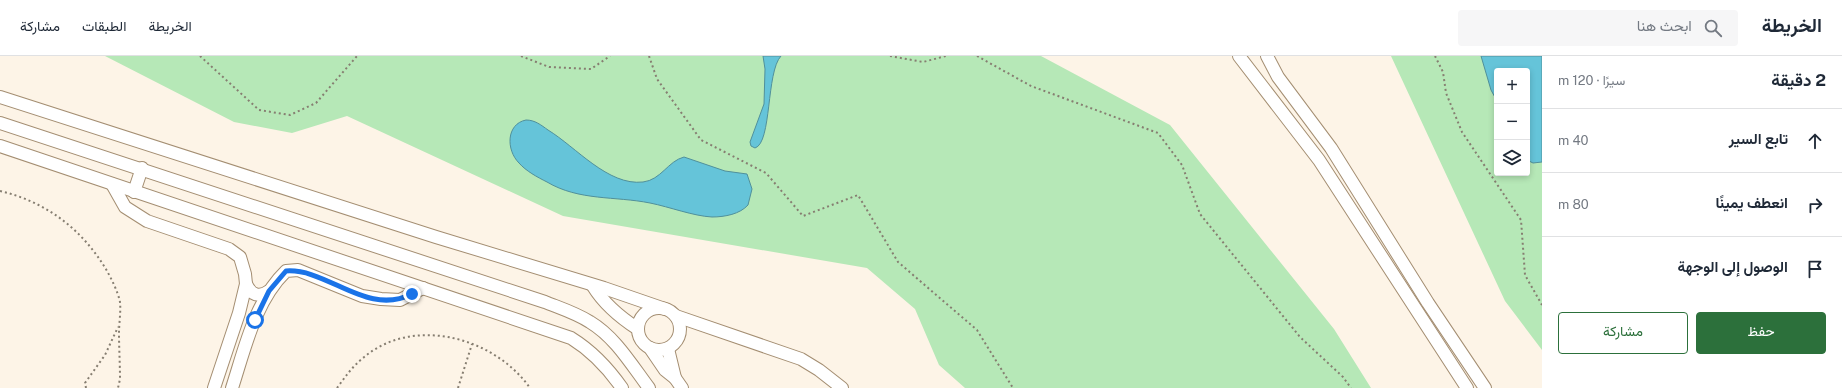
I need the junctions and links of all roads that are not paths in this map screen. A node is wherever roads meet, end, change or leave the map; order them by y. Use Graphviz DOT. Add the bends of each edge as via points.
graph roads {
  1 [pos="1239,56"];
  2 [pos="1267,56"];
  3 [pos="0,98"];
  4 [pos="0,123"];
  5 [pos="0,146"];
  6 [pos="142,168"];
  7 [pos="112,184"];
  8 [pos="134,192"];
  9 [pos="246,284"];
  10 [pos="593,286"];
  11 [pos="423,288"];
  12 [pos="269,291"];
  13 [pos="1428,304"];
  14 [pos="665,309"];
  15 [pos="1416,311"];
  16 [pos="239,313"];
  17 [pos="676,316"];
  18 [pos="255,320"];
  19 [pos="706,326"];
  20 [pos="638,329"];
  21 [pos="680,331"];
  22 [pos="650,348"];
  23 [pos="668,349"];
  24 [pos="679,383"];
  25 [pos="214,388"];
  26 [pos="232,388"];
  27 [pos="622,388"];
  28 [pos="648,388"];
  29 [pos="842,388"];
  30 [pos="1467,388"];
  31 [pos="1485,388"];
  1 -- 15 [label="street" via="1319,160"];
  2 -- 13 [label="street" via="1278,77 1331,148"];
  3 -- 10 [label="street"];
  4 -- 6 [label="street"];
  5 -- 7 [label="street"];
  6 -- 8 [label="street"];
  6 -- 28 [label="street" via="566,311 591,323 610,338"];
  7 -- 8 [label="street"];
  7 -- 9 [label="street" via="125,207 147,221 229,249 240,257"];
  8 -- 11 [label="street"];
  9 -- 12 [label="street" via="256,295"];
  9 -- 16 [label="street"];
  10 -- 14 [label="street"];
  10 -- 20 [label="street" via="604,301 625,321"];
  11 -- 12 [label="street" via="400,300 381,299 362,296 298,270 286,271"];
  11 -- 27 [label="street" via="571,338 588,348"];
  12 -- 18 [label="street"];
  13 -- 15 [label="street"];
  13 -- 31 [label="street"];
  14 -- 17 [label="street"];
  14 -- 20 [label="street" via="647,313 642,317"];
  15 -- 30 [label="street"];
  16 -- 18 [label="street" via="247,311"];
  16 -- 25 [label="street"];
  17 -- 19 [label="street"];
  17 -- 21 [label="street"];
  18 -- 26 [label="street"];
  19 -- 21 [label="street"];
  19 -- 29 [label="street" via="801,359"];
  20 -- 22 [label="street" via="643,342"];
  21 -- 23 [label="street" via="678,340"];
  22 -- 23 [label="street"];
  22 -- 24 [label="street" via="665,370"];
  23 -- 24 [label="street"];
}
